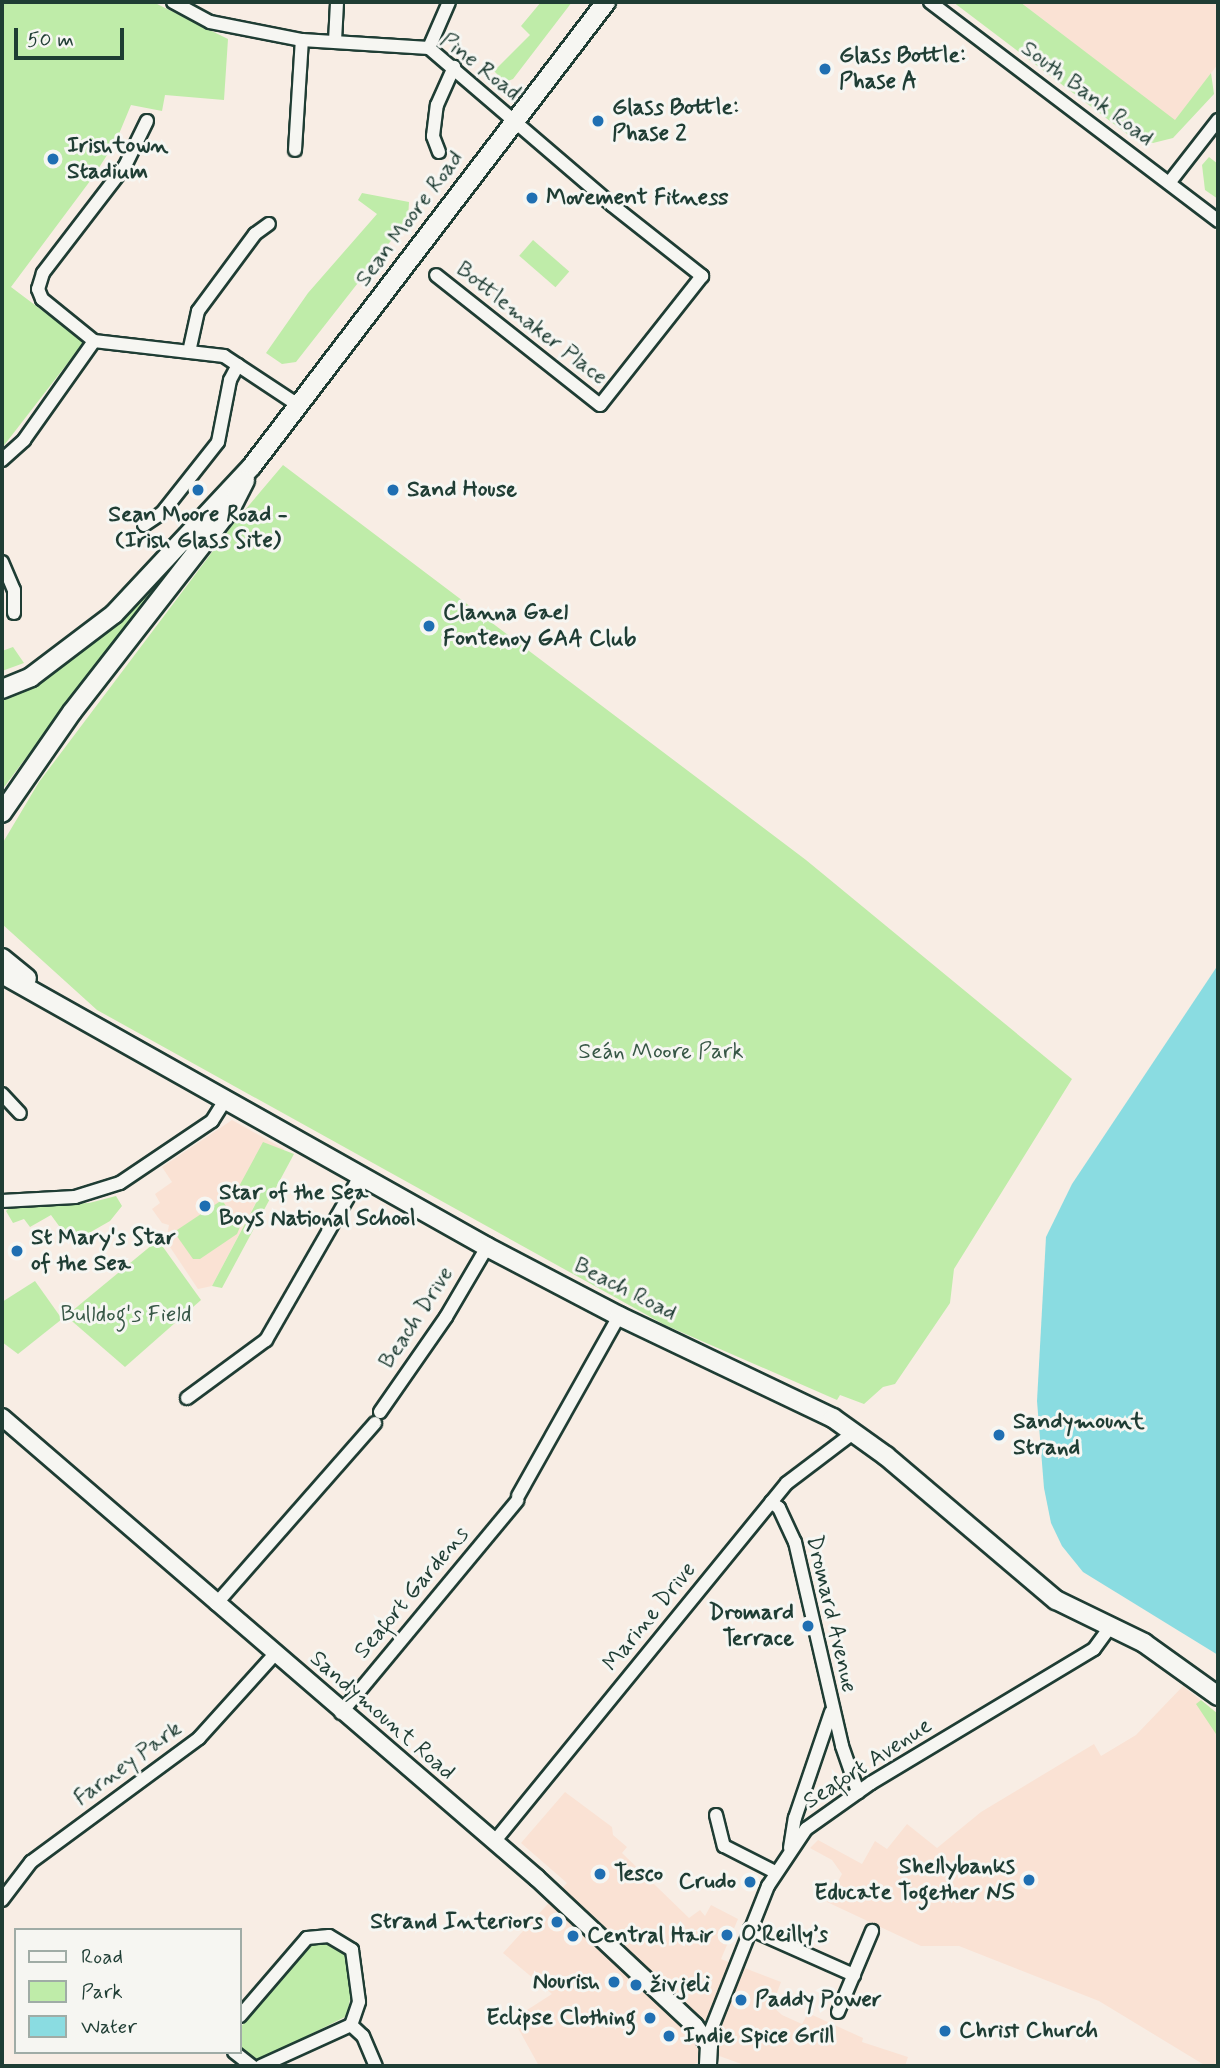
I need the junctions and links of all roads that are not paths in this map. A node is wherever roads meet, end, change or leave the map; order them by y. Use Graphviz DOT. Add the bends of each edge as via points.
graph roads {
  1 [pos="173,2"];
  2 [pos="337,2"];
  3 [pos="449,2"];
  4 [pos="606,2"];
  5 [pos="930,2"];
  6 [pos="302,40"];
  7 [pos="335,41"];
  8 [pos="429,48"];
  9 [pos="454,67"];
  10 [pos="1218,120"];
  11 [pos="147,121"];
  12 [pos="516,122"];
  13 [pos="295,150"];
  14 [pos="439,152"];
  15 [pos="1169,183"];
  16 [pos="1218,221"];
  17 [pos="269,225"];
  18 [pos="436,275"];
  19 [pos="94,341"];
  20 [pos="189,352"];
  21 [pos="238,365"];
  22 [pos="299,405"];
  23 [pos="600,405"];
  24 [pos="2,460"];
  25 [pos="252,466"];
  26 [pos="144,525"];
  27 [pos="2,562"];
  28 [pos="14,613"];
  29 [pos="2,688"];
  30 [pos="2,813"];
  31 [pos="2,958"];
  32 [pos="2,974"];
  33 [pos="94,1028"];
  34 [pos="2,1094"];
  35 [pos="226,1099"];
  36 [pos="20,1113"];
  37 [pos="361,1175"];
  38 [pos="2,1201"];
  39 [pos="487,1247"];
  40 [pos="619,1316"];
  41 [pos="187,1398"];
  42 [pos="2,1418"];
  43 [pos="853,1433"];
  44 [pos="771,1502"];
  45 [pos="216,1604"];
  46 [pos="1110,1627"];
  47 [pos="275,1654"];
  48 [pos="1218,1696"];
  49 [pos="832,1708"];
  50 [pos="341,1713"];
  51 [pos="858,1792"];
  52 [pos="716,1815"];
  53 [pos="494,1842"];
  54 [pos="790,1848"];
  55 [pos="775,1872"];
  56 [pos="2,1900"];
  57 [pos="750,1929"];
  58 [pos="872,1931"];
  59 [pos="854,1975"];
  60 [pos="838,2012"];
  61 [pos="242,2014"];
  62 [pos="351,2025"];
  63 [pos="707,2040"];
  64 [pos="237,2054"];
  65 [pos="712,2065"];
  66 [pos="252,2066"];
  67 [pos="261,2066"];
  68 [pos="376,2066"];
  1 -- 6 [label="street, Pine Road" via="210,22"];
  2 -- 7 [label="street"];
  3 -- 8 [label="street"];
  4 -- 12 [label="main road, Sean Moore Road"];
  5 -- 15 [label="street, South Bank Road"];
  6 -- 7 [label="street, Pine Road"];
  6 -- 13 [label="street"];
  7 -- 8 [label="street, Pine Road"];
  8 -- 9 [label="street, Pine Road"];
  9 -- 12 [label="street, Pine Road"];
  9 -- 14 [label="street" via="437,105 433,136"];
  10 -- 15 [label="street"];
  11 -- 19 [label="street" via="125,166 43,273 38,289 42,299"];
  12 -- 22 [label="main road, Sean Moore Road"];
  12 -- 23 [label="street, Pine Road" via="702,276"];
  15 -- 16 [label="street, South Bank Road"];
  17 -- 20 [label="street" via="255,234 198,311"];
  18 -- 23 [label="street, Bottlemaker Place"];
  19 -- 20 [label="street"];
  19 -- 24 [label="street" via="24,440"];
  20 -- 21 [label="street" via="224,356"];
  21 -- 22 [label="street"];
  21 -- 26 [label="street" via="230,380 218,442 162,513"];
  22 -- 25 [label="main road, Sean Moore Road"];
  25 -- 29 [label="main road, Sean Moore Road" via="114,614 31,677"];
  25 -- 30 [label="main road, Sean Moore Road" via="231,509 72,712"];
  27 -- 28 [label="street" via="13,590"];
  31 -- 33 [label="main road, Beach Road"];
  32 -- 33 [label="main road, Beach Road"];
  33 -- 35 [label="main road, Beach Road"];
  34 -- 36 [label="street"];
  35 -- 37 [label="main road, Beach Road"];
  35 -- 38 [label="street" via="212,1121 120,1183 75,1197"];
  37 -- 39 [label="main road, Beach Road"];
  37 -- 41 [label="street" via="265,1340"];
  39 -- 40 [label="main road, Beach Road"];
  39 -- 45 [label="street, Beach Drive" via="378,1417"];
  40 -- 43 [label="main road, Beach Road" via="816,1409"];
  40 -- 50 [label="street, Seafort Gardens" via="517,1499"];
  42 -- 45 [label="street, Sandymount Road"];
  43 -- 44 [label="street, Marine Drive" via="787,1483"];
  43 -- 46 [label="main road, Beach Road" via="1056,1600"];
  44 -- 49 [label="street, Dromard Avenue" via="779,1508 795,1542"];
  44 -- 53 [label="street, Marine Drive"];
  45 -- 47 [label="street, Sandymount Road"];
  46 -- 48 [label="main road, Beach Road" via="1144,1643"];
  46 -- 51 [label="street, Seafort Avenue" via="1094,1649"];
  47 -- 50 [label="street, Sandymount Road"];
  47 -- 56 [label="street, Farney Park" via="200,1738 31,1862"];
  49 -- 51 [label="street"];
  49 -- 54 [label="street, Dromard Avenue" via="795,1818"];
  50 -- 53 [label="street, Sandymount Road"];
  51 -- 54 [label="street, Seafort Avenue" via="806,1829"];
  52 -- 55 [label="street" via="724,1846"];
  53 -- 63 [label="street, Sandymount Road"];
  54 -- 55 [label="street, Seafort Avenue"];
  55 -- 57 [label="street, Seafort Avenue"];
  57 -- 59 [label="street"];
  57 -- 63 [label="street, Seafort Avenue"];
  58 -- 59 [label="street"];
  59 -- 60 [label="street"];
  61 -- 62 [label="street" via="298,1945 323,1935 344,1941 352,1950 359,2002"];
  62 -- 67 [label="street"];
  62 -- 68 [label="street" via="363,2036"];
  63 -- 65 [label="street"];
  64 -- 66 [label="street"];
}
